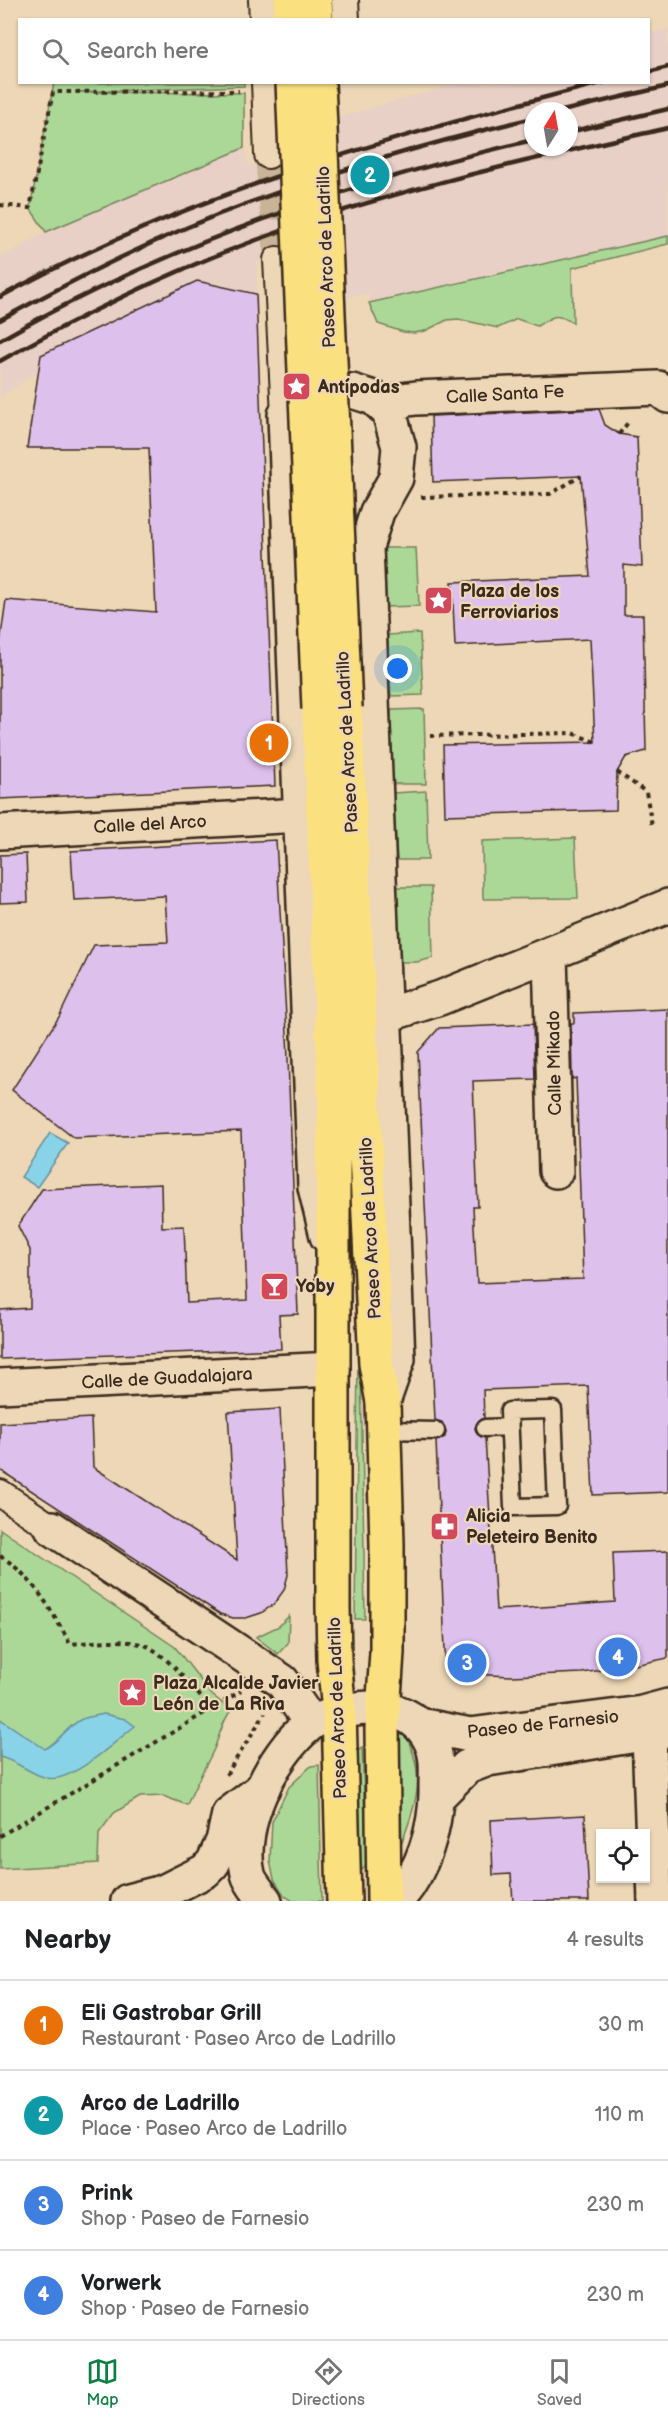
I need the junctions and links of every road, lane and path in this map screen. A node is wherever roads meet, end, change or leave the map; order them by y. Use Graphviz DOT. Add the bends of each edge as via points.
graph roads {
  1 [pos="262,0"];
  2 [pos="291,0"];
  3 [pos="315,0"];
  4 [pos="345,0"];
  5 [pos="263,18"];
  6 [pos="291,18"];
  7 [pos="316,18"];
  8 [pos="346,18"];
  9 [pos="318,84"];
  10 [pos="275,85"];
  11 [pos="268,155"];
  12 [pos="0,205"];
  13 [pos="277,260"];
  14 [pos="351,391"];
  15 [pos="668,396"];
  16 [pos="389,412"];
  17 [pos="285,415"];
  18 [pos="581,476"];
  19 [pos="420,497"];
  20 [pos="332,709"];
  21 [pos="430,736"];
  22 [pos="595,742"];
  23 [pos="617,772"];
  24 [pos="301,815"];
  25 [pos="652,826"];
  26 [pos="0,832"];
  27 [pos="668,906"];
  28 [pos="550,954"];
  29 [pos="384,1016"];
  30 [pos="556,1171"];
  31 [pos="333,1263"];
  32 [pos="333,1370"];
  33 [pos="0,1386"];
  34 [pos="383,1416"];
  35 [pos="509,1427"];
  36 [pos="485,1428"];
  37 [pos="436,1431"];
  38 [pos="0,1492"];
  39 [pos="52,1528"];
  40 [pos="0,1556"];
  41 [pos="245,1688"];
  42 [pos="668,1706"];
  43 [pos="383,1708"];
  44 [pos="211,1709"];
  45 [pos="325,1717"];
  46 [pos="419,1725"];
  47 [pos="659,1733"];
  48 [pos="262,1788"];
  49 [pos="437,1797"];
  50 [pos="0,1836"];
  51 [pos="415,1887"];
  52 [pos="128,1901"];
  53 [pos="265,1901"];
  54 [pos="344,1901"];
  55 [pos="384,1901"];
  56 [pos="396,1901"];
  57 [pos="655,1901"];
  1 -- 5 [label="street"];
  2 -- 6 [label="main road"];
  3 -- 7 [label="main road"];
  4 -- 8 [label="street"];
  9 -- 20 [label="main road, Paseo Arco de Ladrillo, bridge"];
  10 -- 11 [label="street"];
  10 -- 12 [label="path" via="53,92 30,208"];
  10 -- 20 [label="main road, Paseo Arco de Ladrillo, bridge"];
  13 -- 17 [label="street, Paseo Arco de Ladrillo"];
  14 -- 16 [label="street" via="374,398"];
  15 -- 16 [label="street, Calle Santa Fe" via="658,388 416,398 401,400"];
  16 -- 29 [label="street" via="399,447 396,478 377,512 366,547"];
  17 -- 24 [label="street, Paseo Arco de Ladrillo"];
  18 -- 19 [label="path" via="550,494"];
  20 -- 31 [label="main road, Paseo Arco de Ladrillo"];
  20 -- 34 [label="main road, Paseo Arco de Ladrillo" via="376,1364"];
  21 -- 22 [label="path" via="573,733"];
  23 -- 25 [label="path" via="646,792"];
  24 -- 26 [label="street, Calle del Arco"];
  24 -- 31 [label="street, Paseo Arco de Ladrillo" via="315,1187"];
  27 -- 28 [label="street"];
  28 -- 29 [label="street"];
  28 -- 30 [label="street, Calle Mikado"];
  29 -- 34 [label="street, Paseo Arco de Ladrillo" via="398,1359"];
  31 -- 32 [label="main road, Paseo Arco de Ladrillo"];
  32 -- 33 [label="street, Calle de Guadalajara"];
  32 -- 45 [label="main road, Paseo Arco de Ladrillo" via="333,1636"];
  34 -- 37 [label="lane"];
  34 -- 43 [label="main road, Paseo Arco de Ladrillo" via="387,1644"];
  35 -- 35 [label="lane" via="513,1507 557,1506 553,1410 508,1412"];
  35 -- 36 [label="lane"];
  38 -- 39 [label="street"];
  39 -- 45 [label="street, Paseo Arco de Ladrillo" via="282,1681"];
  40 -- 44 [label="path" via="17,1566 48,1605 70,1644 111,1640 146,1646 180,1672"];
  41 -- 44 [label="path"];
  42 -- 46 [label="street, Paseo de Farnesio" via="642,1713 470,1735"];
  43 -- 45 [label="street"];
  43 -- 46 [label="street, Paseo de Farnesio" via="408,1716"];
  43 -- 55 [label="main road, Paseo Arco de Ladrillo"];
  44 -- 50 [label="path"];
  45 -- 48 [label="street" via="284,1751"];
  45 -- 54 [label="main road, Paseo Arco de Ladrillo"];
  46 -- 49 [label="street" via="431,1741 436,1758"];
  47 -- 49 [label="street, Paseo de Farnesio" via="488,1759 467,1767"];
  47 -- 57 [label="street"];
  48 -- 52 [label="street" via="229,1814 223,1841 205,1871 163,1892"];
  48 -- 53 [label="street" via="250,1819 246,1851 248,1876"];
  49 -- 51 [label="street"];
  51 -- 56 [label="street"];
}
